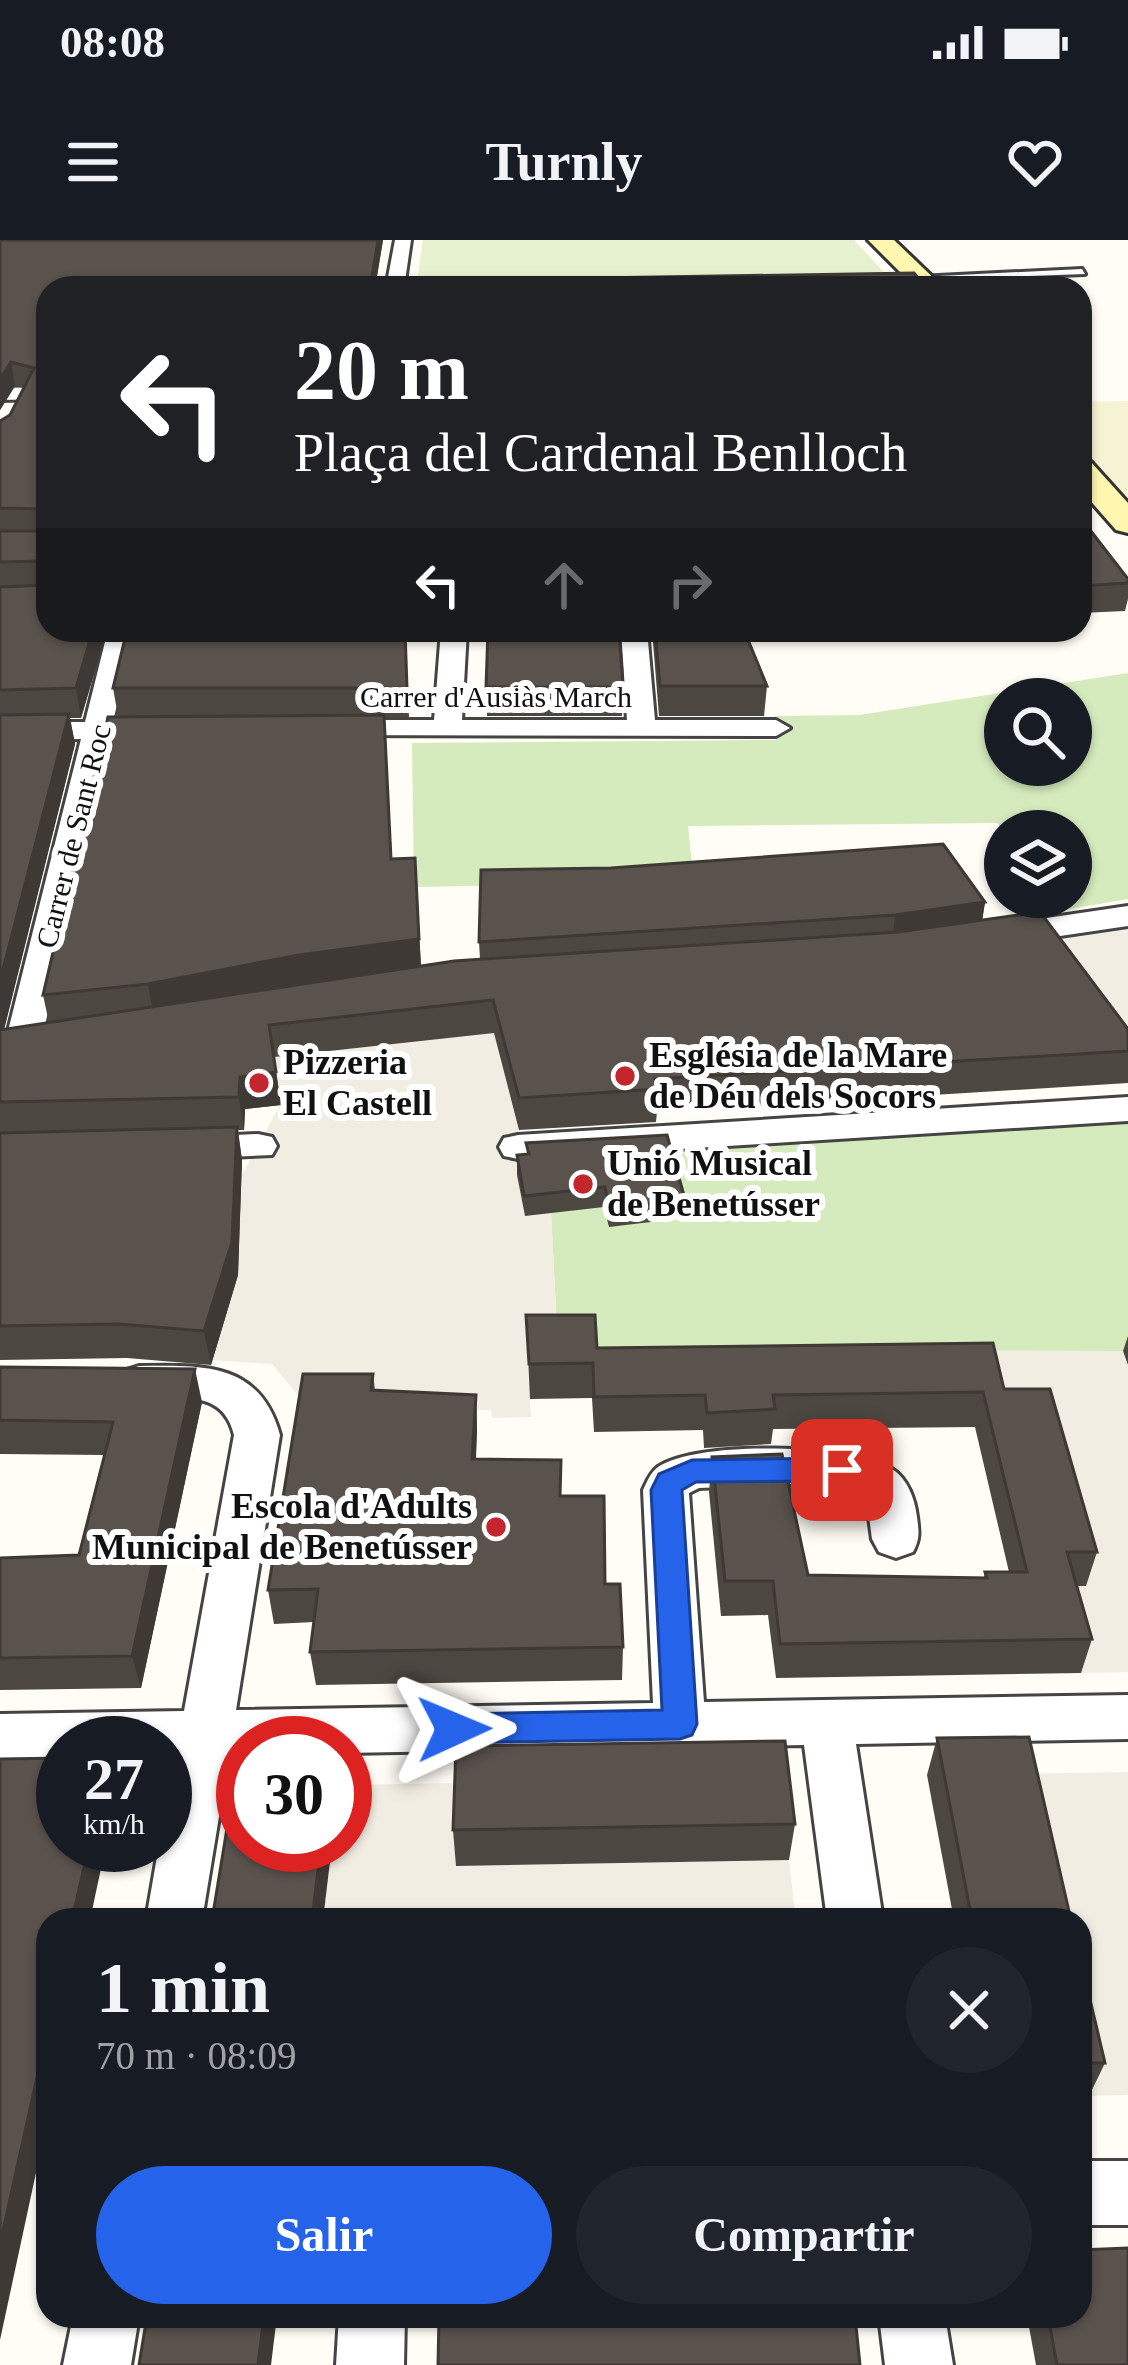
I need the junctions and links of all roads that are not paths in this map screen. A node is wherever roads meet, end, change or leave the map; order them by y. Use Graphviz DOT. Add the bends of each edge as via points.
graph roads {
  1 [pos="403,240"];
  2 [pos="880,240"];
  3 [pos="1082,272"];
  4 [pos="1037,274"];
  5 [pos="397,276"];
  6 [pos="919,276"];
  7 [pos="1012,276"];
  8 [pos="1040,276"];
  9 [pos="0,394"];
  10 [pos="25,394"];
  11 [pos="36,394"];
  12 [pos="10,420"];
  13 [pos="1092,483"];
  14 [pos="1128,523"];
  15 [pos="118,642"];
  16 [pos="453,642"];
  17 [pos="635,642"];
  18 [pos="643,728"];
  19 [pos="776,728"];
  20 [pos="447,729"];
  21 [pos="184,730"];
  22 [pos="295,730"];
  23 [pos="0,731"];
  24 [pos="98,731"];
  25 [pos="1128,916"];
  26 [pos="957,941"];
  27 [pos="26,1044"];
  28 [pos="1128,1109"];
  29 [pos="258,1146"];
  30 [pos="518,1147"];
  31 [pos="140,1148"];
  32 [pos="91,1381"];
  33 [pos="896,1539"];
  34 [pos="1128,1718"];
  35 [pos="827,1723"];
  36 [pos="680,1724"];
  37 [pos="207,1732"];
  38 [pos="0,1737"];
  39 [pos="176,1908"];
  40 [pos="853,1908"];
  41 [pos="1092,2193"];
  42 [pos="1128,2193"];
  43 [pos="104,2328"];
  44 [pos="372,2328"];
  45 [pos="914,2328"];
  46 [pos="97,2365"];
  47 [pos="370,2365"];
  48 [pos="919,2365"];
  1 -- 5 [label="street"];
  2 -- 6 [label="street"];
  3 -- 4 [label="lane"];
  4 -- 7 [label="lane"];
  4 -- 8 [label="lane"];
  9 -- 10 [label="street"];
  10 -- 11 [label="street"];
  10 -- 12 [label="street"];
  13 -- 14 [label="street"];
  15 -- 24 [label="street, Carrer de Sant Roc"];
  16 -- 20 [label="street"];
  17 -- 18 [label="street"];
  18 -- 19 [label="street, Carrer d'Ausiàs March"];
  18 -- 20 [label="street, Carrer d'Ausiàs March"];
  20 -- 22 [label="street, Carrer d'Ausiàs March"];
  21 -- 24 [label="street"];
  23 -- 24 [label="street"];
  24 -- 27 [label="street, Carrer de Sant Roc"];
  25 -- 26 [label="street"];
  28 -- 30 [label="street"];
  29 -- 31 [label="street"];
  32 -- 37 [label="street" via="205,1382 243,1399 255,1419"];
  33 -- 36 [label="street" via="888,1493 862,1475 678,1475 666,1490"];
  34 -- 35 [label="street"];
  35 -- 36 [label="street"];
  35 -- 40 [label="street"];
  36 -- 37 [label="street"];
  37 -- 38 [label="street"];
  37 -- 39 [label="street"];
  41 -- 42 [label="street"];
  43 -- 46 [label="street"];
  44 -- 47 [label="street"];
  45 -- 48 [label="street"];
}
